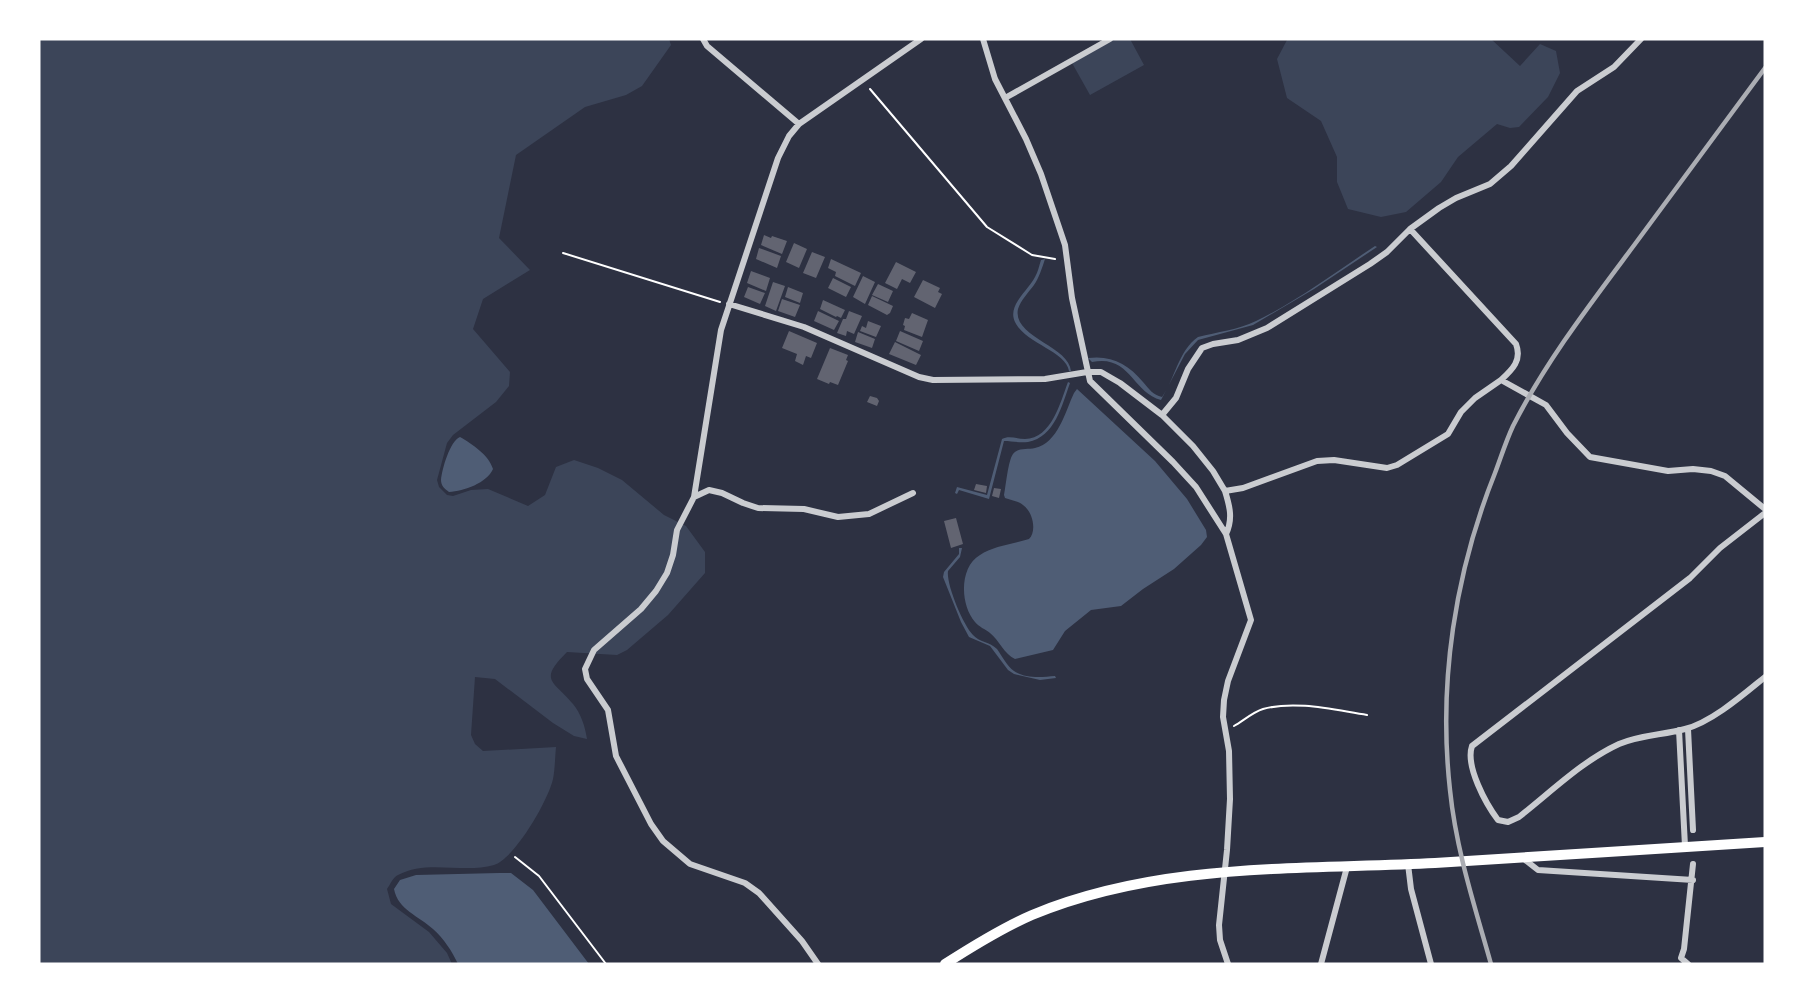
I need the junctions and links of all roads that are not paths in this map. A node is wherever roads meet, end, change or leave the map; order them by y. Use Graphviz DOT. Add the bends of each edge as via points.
graph roads {
  1 [pos="703,39"];
  2 [pos="921,39"];
  3 [pos="983,39"];
  4 [pos="1110,39"];
  5 [pos="1641,39"];
  6 [pos="1005,98"];
  7 [pos="799,124"];
  8 [pos="1410,229"];
  9 [pos="729,304"];
  10 [pos="1087,372"];
  11 [pos="1501,380"];
  12 [pos="1162,415"];
  13 [pos="1226,491"];
  14 [pos="913,494"];
  15 [pos="694,497"];
  16 [pos="1765,511"];
  17 [pos="1226,534"];
  18 [pos="1765,677"];
  19 [pos="1688,729"];
  20 [pos="1679,730"];
  21 [pos="1693,830"];
  22 [pos="1765,842"];
  23 [pos="1685,846"];
  24 [pos="1523,857"];
  25 [pos="1408,864"];
  26 [pos="1693,864"];
  27 [pos="1347,867"];
  28 [pos="1693,880"];
  29 [pos="818,964"];
  30 [pos="945,964"];
  31 [pos="1228,964"];
  32 [pos="1321,964"];
  33 [pos="1431,964"];
  34 [pos="1688,964"];
  1 -- 7 [label="street"];
  2 -- 7 [label="street"];
  3 -- 6 [label="street"];
  4 -- 6 [label="street"];
  5 -- 8 [label="street" via="1614,67 1577,91 1497,178 1448,202"];
  6 -- 10 [label="street" via="1044,180 1065,245"];
  7 -- 9 [label="street" via="778,158"];
  8 -- 11 [label="street" via="1516,344 1517,362"];
  8 -- 12 [label="street" via="1370,264 1267,328 1202,348 1176,398"];
  9 -- 10 [label="street" via="804,327 933,380 1045,379"];
  9 -- 15 [label="street"];
  10 -- 12 [label="street" via="1109,376"];
  10 -- 17 [label="street" via="1090,381 1196,487"];
  11 -- 13 [label="street" via="1461,412 1448,434 1397,465 1387,468 1317,461"];
  11 -- 16 [label="street" via="1546,405 1590,457 1668,471 1711,471 1725,476"];
  12 -- 13 [label="street" via="1193,446"];
  13 -- 17 [label="street" via="1231,510"];
  14 -- 15 [label="street" via="869,513 838,517 804,508 758,508 709,490"];
  15 -- 29 [label="street" via="676,531 667,573 641,609 594,650 585,669 587,679 608,710 616,756 663,842 690,864 745,883 759,893"];
  16 -- 20 [label="street" via="1690,578 1469,752 1486,804 1498,820 1508,822 1592,759 1636,737"];
  17 -- 31 [label="street" via="1251,620 1228,681 1224,717 1230,770 1220,932"];
  18 -- 19 [label="street"];
  19 -- 20 [label="street"];
  19 -- 21 [label="street"];
  20 -- 23 [label="street"];
  22 -- 23 [label="highway"];
  23 -- 24 [label="highway"];
  24 -- 25 [label="highway"];
  24 -- 28 [label="street" via="1538,870"];
  25 -- 27 [label="highway"];
  25 -- 33 [label="street"];
  26 -- 28 [label="street"];
  27 -- 30 [label="highway" via="1210,873 1092,895 1032,915"];
  27 -- 32 [label="street"];
  28 -- 34 [label="street" via="1681,958"];
}
